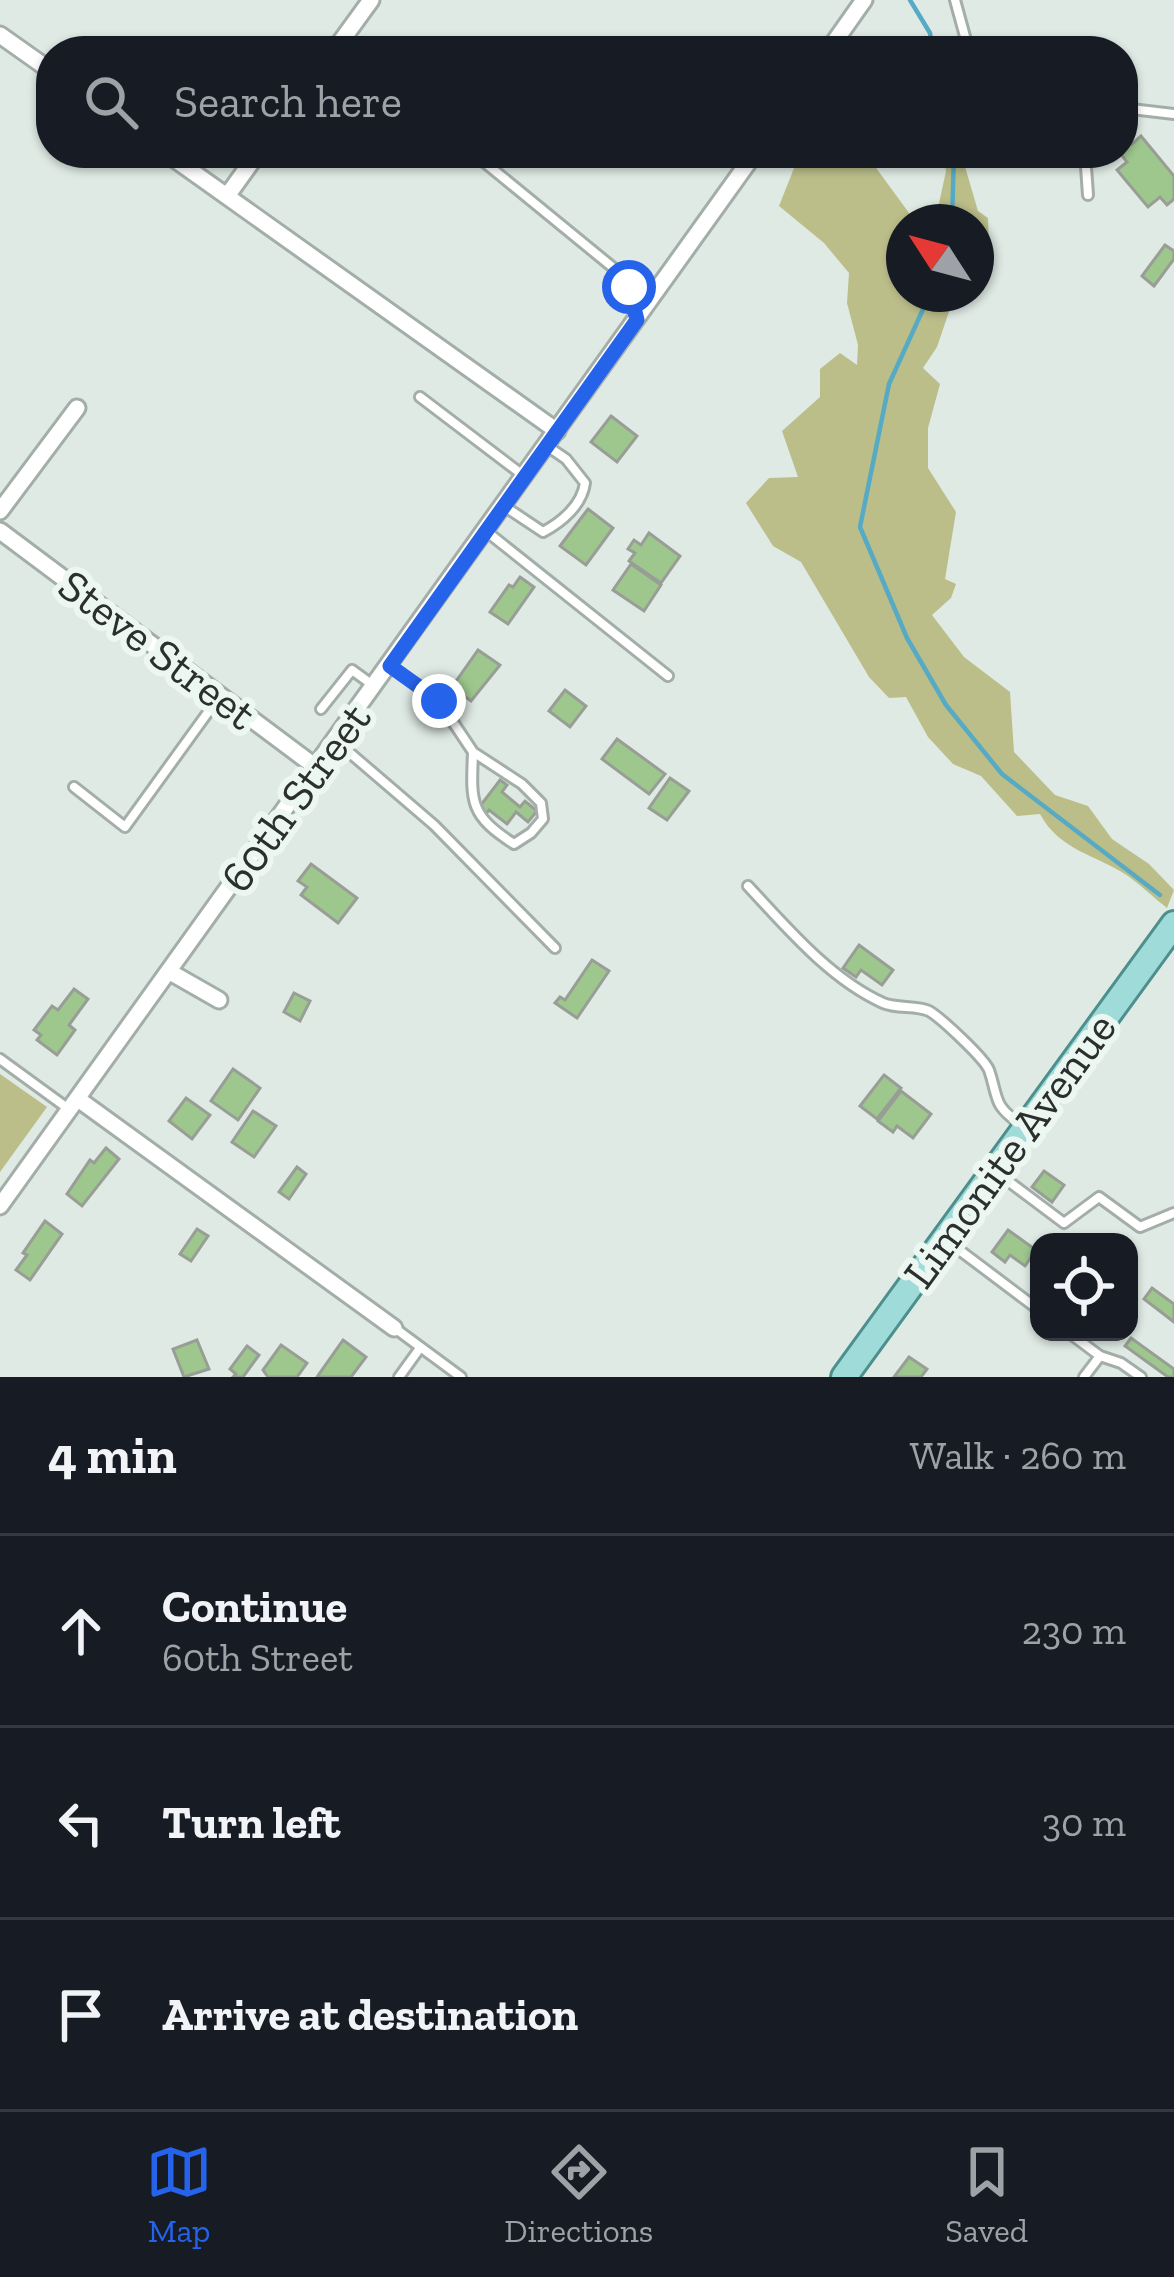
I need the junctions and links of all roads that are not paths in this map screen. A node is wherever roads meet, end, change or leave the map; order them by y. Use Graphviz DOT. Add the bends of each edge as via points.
graph roads {
  1 [pos="371,0"];
  2 [pos="864,0"];
  3 [pos="955,0"];
  4 [pos="0,35"];
  5 [pos="345,36"];
  6 [pos="839,36"];
  7 [pos="965,36"];
  8 [pos="36,60"];
  9 [pos="1138,110"];
  10 [pos="1174,114"];
  11 [pos="187,168"];
  12 [pos="247,168"];
  13 [pos="491,168"];
  14 [pos="744,168"];
  15 [pos="1086,168"];
  16 [pos="1088,195"];
  17 [pos="226,196"];
  18 [pos="637,320"];
  19 [pos="419,398"];
  20 [pos="77,408"];
  21 [pos="557,431"];
  22 [pos="547,446"];
  23 [pos="525,477"];
  24 [pos="504,506"];
  25 [pos="0,511"];
  26 [pos="0,530"];
  27 [pos="486,531"];
  28 [pos="390,666"];
  29 [pos="668,676"];
  30 [pos="375,686"];
  31 [pos="220,695"];
  32 [pos="321,709"];
  33 [pos="336,741"];
  34 [pos="472,752"];
  35 [pos="317,768"];
  36 [pos="74,788"];
  37 [pos="748,886"];
  38 [pos="1174,924"];
  39 [pos="556,948"];
  40 [pos="170,971"];
  41 [pos="219,1000"];
  42 [pos="0,1059"];
  43 [pos="74,1104"];
  44 [pos="1026,1129"];
  45 [pos="995,1171"];
  46 [pos="0,1206"];
  47 [pos="1174,1213"];
  48 [pos="945,1239"];
  49 [pos="1030,1303"];
  50 [pos="394,1328"];
  51 [pos="1080,1341"];
  52 [pos="420,1348"];
  53 [pos="1100,1356"];
  54 [pos="399,1377"];
  55 [pos="461,1377"];
  56 [pos="844,1377"];
  57 [pos="1084,1377"];
  58 [pos="1141,1377"];
  1 -- 5 [label="street"];
  2 -- 6 [label="street"];
  3 -- 7 [label="lane"];
  4 -- 8 [label="street"];
  9 -- 10 [label="lane"];
  11 -- 17 [label="street"];
  12 -- 17 [label="street"];
  13 -- 18 [label="lane" via="616,269"];
  14 -- 18 [label="street, 60th Street"];
  15 -- 16 [label="lane"];
  17 -- 21 [label="street"];
  18 -- 21 [label="street, 60th Street"];
  19 -- 23 [label="lane"];
  20 -- 25 [label="street"];
  21 -- 22 [label="street, 60th Street"];
  22 -- 23 [label="street, 60th Street"];
  22 -- 24 [label="lane" via="585,483 583,495 543,532"];
  23 -- 24 [label="street, 60th Street"];
  24 -- 27 [label="street, 60th Street"];
  26 -- 31 [label="street, Steve Street"];
  27 -- 28 [label="street, 60th Street"];
  27 -- 29 [label="lane"];
  28 -- 30 [label="street, 60th Street"];
  28 -- 34 [label="lane" via="439,701"];
  30 -- 32 [label="lane" via="352,670"];
  30 -- 33 [label="street, 60th Street"];
  31 -- 35 [label="street, Steve Street"];
  31 -- 36 [label="lane" via="125,827"];
  33 -- 35 [label="street, 60th Street"];
  33 -- 39 [label="lane"];
  34 -- 34 [label="lane" via="541,803 543,819 514,844 472,803"];
  35 -- 40 [label="street, 60th Street"];
  37 -- 44 [label="lane" via="793,934 878,1001 927,1010 983,1060 1001,1110"];
  38 -- 44 [label="main road, Limonite Avenue"];
  40 -- 41 [label="street"];
  40 -- 43 [label="street, 60th Street"];
  42 -- 43 [label="lane"];
  43 -- 46 [label="street, 60th Street"];
  43 -- 50 [label="street"];
  44 -- 45 [label="main road, Limonite Avenue"];
  45 -- 47 [label="lane" via="1064,1223 1099,1197 1140,1227"];
  45 -- 48 [label="main road, Limonite Avenue"];
  48 -- 49 [label="lane"];
  48 -- 56 [label="main road, Limonite Avenue"];
  50 -- 52 [label="lane"];
  51 -- 53 [label="lane"];
  52 -- 54 [label="lane"];
  52 -- 55 [label="lane"];
  53 -- 57 [label="lane"];
  53 -- 58 [label="lane"];
}
